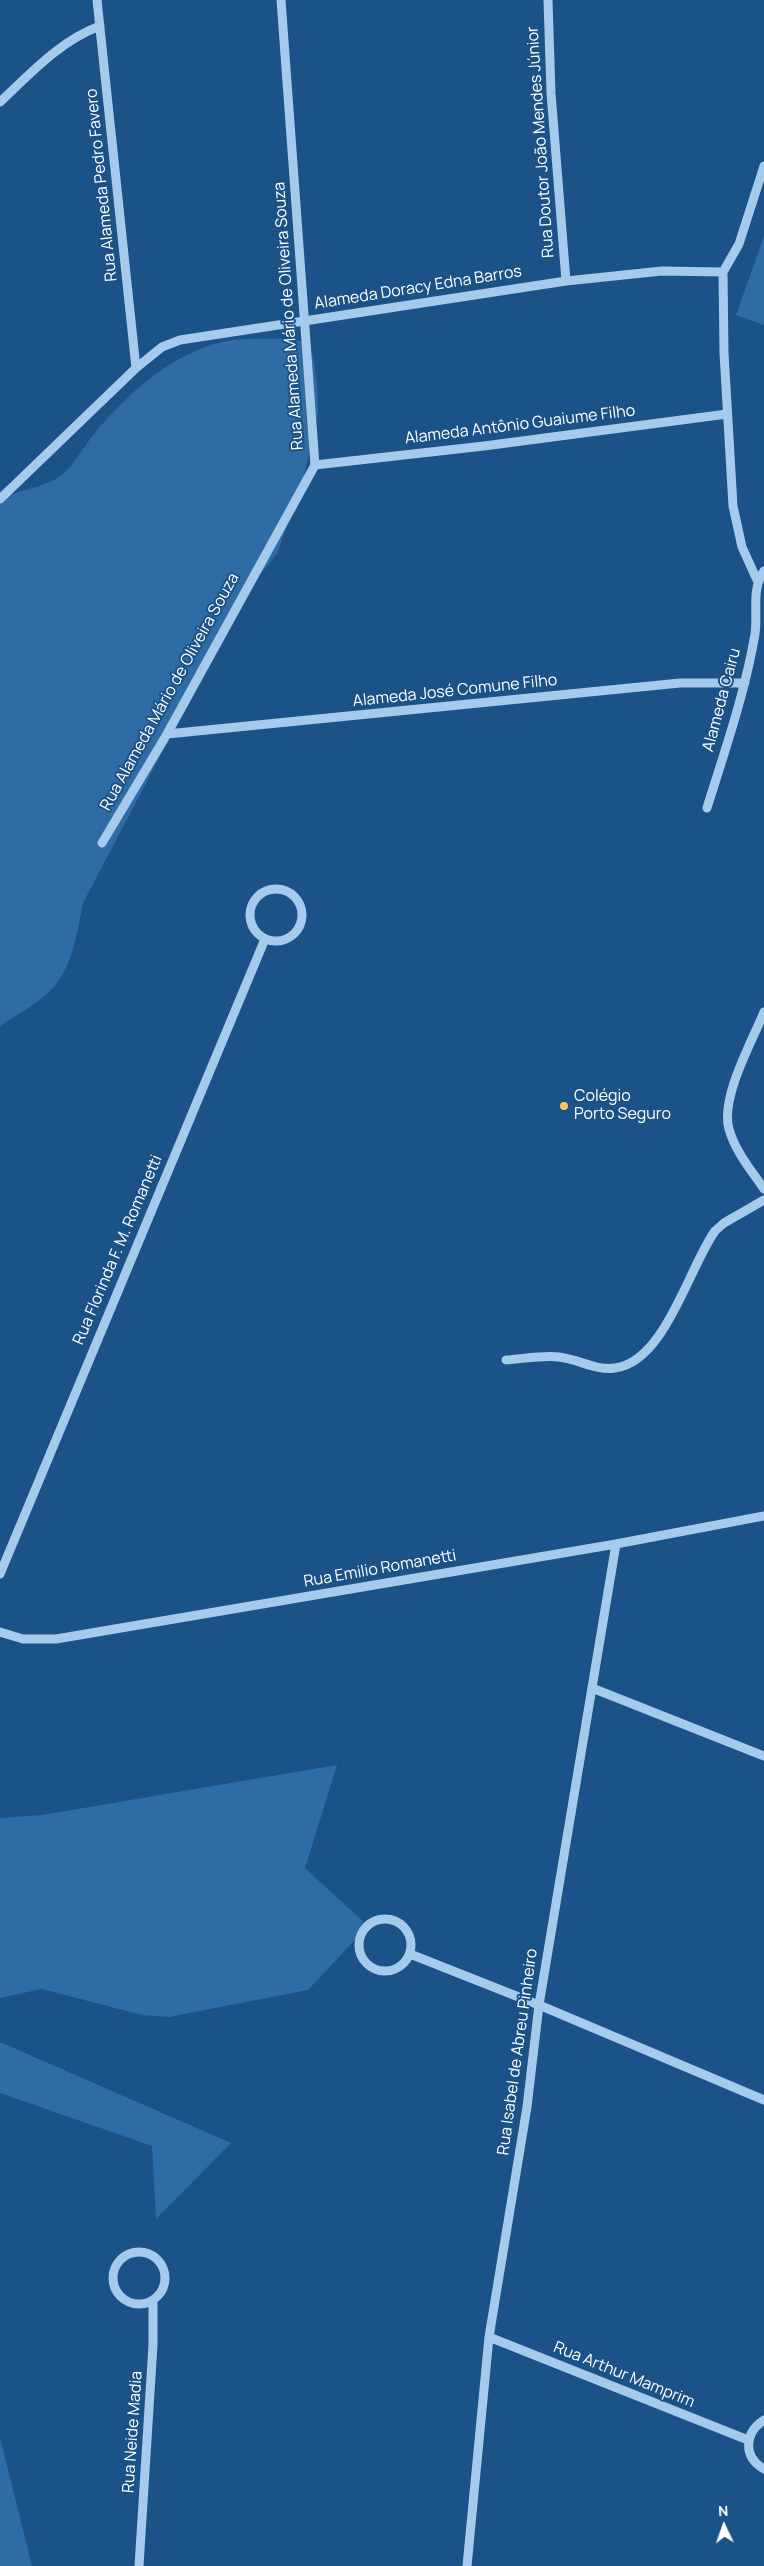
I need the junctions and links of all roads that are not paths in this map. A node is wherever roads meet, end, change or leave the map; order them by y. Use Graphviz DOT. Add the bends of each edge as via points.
graph roads {
  1 [pos="97,0"];
  2 [pos="281,0"];
  3 [pos="548,0"];
  4 [pos="100,26"];
  5 [pos="0,102"];
  6 [pos="764,166"];
  7 [pos="723,272"];
  8 [pos="566,281"];
  9 [pos="305,321"];
  10 [pos="136,368"];
  11 [pos="727,414"];
  12 [pos="316,465"];
  13 [pos="0,499"];
  14 [pos="764,571"];
  15 [pos="757,580"];
  16 [pos="746,683"];
  17 [pos="167,734"];
  18 [pos="707,808"];
  19 [pos="102,843"];
  20 [pos="265,939"];
  21 [pos="764,1012"];
  22 [pos="764,1189"];
  23 [pos="764,1200"];
  24 [pos="506,1360"];
  25 [pos="764,1516"];
  26 [pos="616,1544"];
  27 [pos="0,1574"];
  28 [pos="0,1632"];
  29 [pos="592,1688"];
  30 [pos="764,1756"];
  31 [pos="410,1954"];
  32 [pos="538,2005"];
  33 [pos="764,2100"];
  34 [pos="153,2300"];
  35 [pos="489,2337"];
  36 [pos="764,2420"];
  37 [pos="748,2440"];
  38 [pos="764,2469"];
  39 [pos="139,2566"];
  40 [pos="467,2566"];
  1 -- 4 [label="street, Rua Alameda Pedro Favero"];
  2 -- 9 [label="street, Rua Alameda Mário de Oliveira Souza"];
  3 -- 8 [label="street, Rua Doutor João Mendes Júnior" via="551,94"];
  4 -- 5 [label="street" via="53,54"];
  4 -- 10 [label="street, Rua Alameda Pedro Favero"];
  6 -- 7 [label="street" via="739,244"];
  7 -- 8 [label="street, Alameda Doracy Edna Barros" via="662,271"];
  7 -- 11 [label="street"];
  8 -- 9 [label="street, Alameda Doracy Edna Barros"];
  9 -- 10 [label="street, Alameda Doracy Edna Barros" via="180,340 162,347"];
  9 -- 12 [label="street, Rua Alameda Mário de Oliveira Souza"];
  10 -- 13 [label="street, Alameda Doracy Edna Barros"];
  11 -- 12 [label="street, Alameda Antônio Guaiume Filho"];
  11 -- 15 [label="street" via="732,506 742,547"];
  12 -- 17 [label="street, Rua Alameda Mário de Oliveira Souza"];
  14 -- 15 [label="street"];
  15 -- 16 [label="street, Alameda Cairu" via="755,632"];
  16 -- 17 [label="street, Alameda José Comune Filho" via="680,683"];
  16 -- 18 [label="street, Alameda Cairu"];
  17 -- 19 [label="street, Rua Alameda Mário de Oliveira Souza"];
  20 -- 20 [label="street" via="282,941 297,931 303,915 302,907 291,893 274,888 266,890 253,902 249,919 252,927"];
  20 -- 27 [label="street, Rua Florinda F. M. Romanetti"];
  21 -- 22 [label="street" via="726,1110 732,1138"];
  23 -- 24 [label="street" via="716,1231 663,1328 637,1361 616,1368 602,1368 559,1357"];
  25 -- 26 [label="street, Rua Emilio Romanetti"];
  26 -- 28 [label="street, Rua Emilio Romanetti" via="56,1639 23,1639"];
  26 -- 29 [label="street, Rua Isabel de Abreu Pinheiro"];
  29 -- 30 [label="street"];
  29 -- 32 [label="street, Rua Isabel de Abreu Pinheiro"];
  31 -- 31 [label="street" via="412,1946 406,1929 392,1920 374,1920 358,1940 361,1957 366,1964 382,1972 399,1968"];
  31 -- 32 [label="street"];
  32 -- 33 [label="street"];
  32 -- 35 [label="street, Rua Isabel de Abreu Pinheiro" via="528,2107"];
  34 -- 34 [label="street, Rua Neide Madia" via="164,2287 164,2270 160,2262 146,2252 129,2253 121,2258 112,2273 112,2282 120,2297 136,2304"];
  34 -- 39 [label="street, Rua Neide Madia"];
  35 -- 37 [label="street, Rua Arthur Mamprim"];
  35 -- 40 [label="street, Rua Isabel de Abreu Pinheiro"];
  36 -- 37 [label="street" via="751,2432"];
  37 -- 38 [label="street" via="751,2457"];
}
